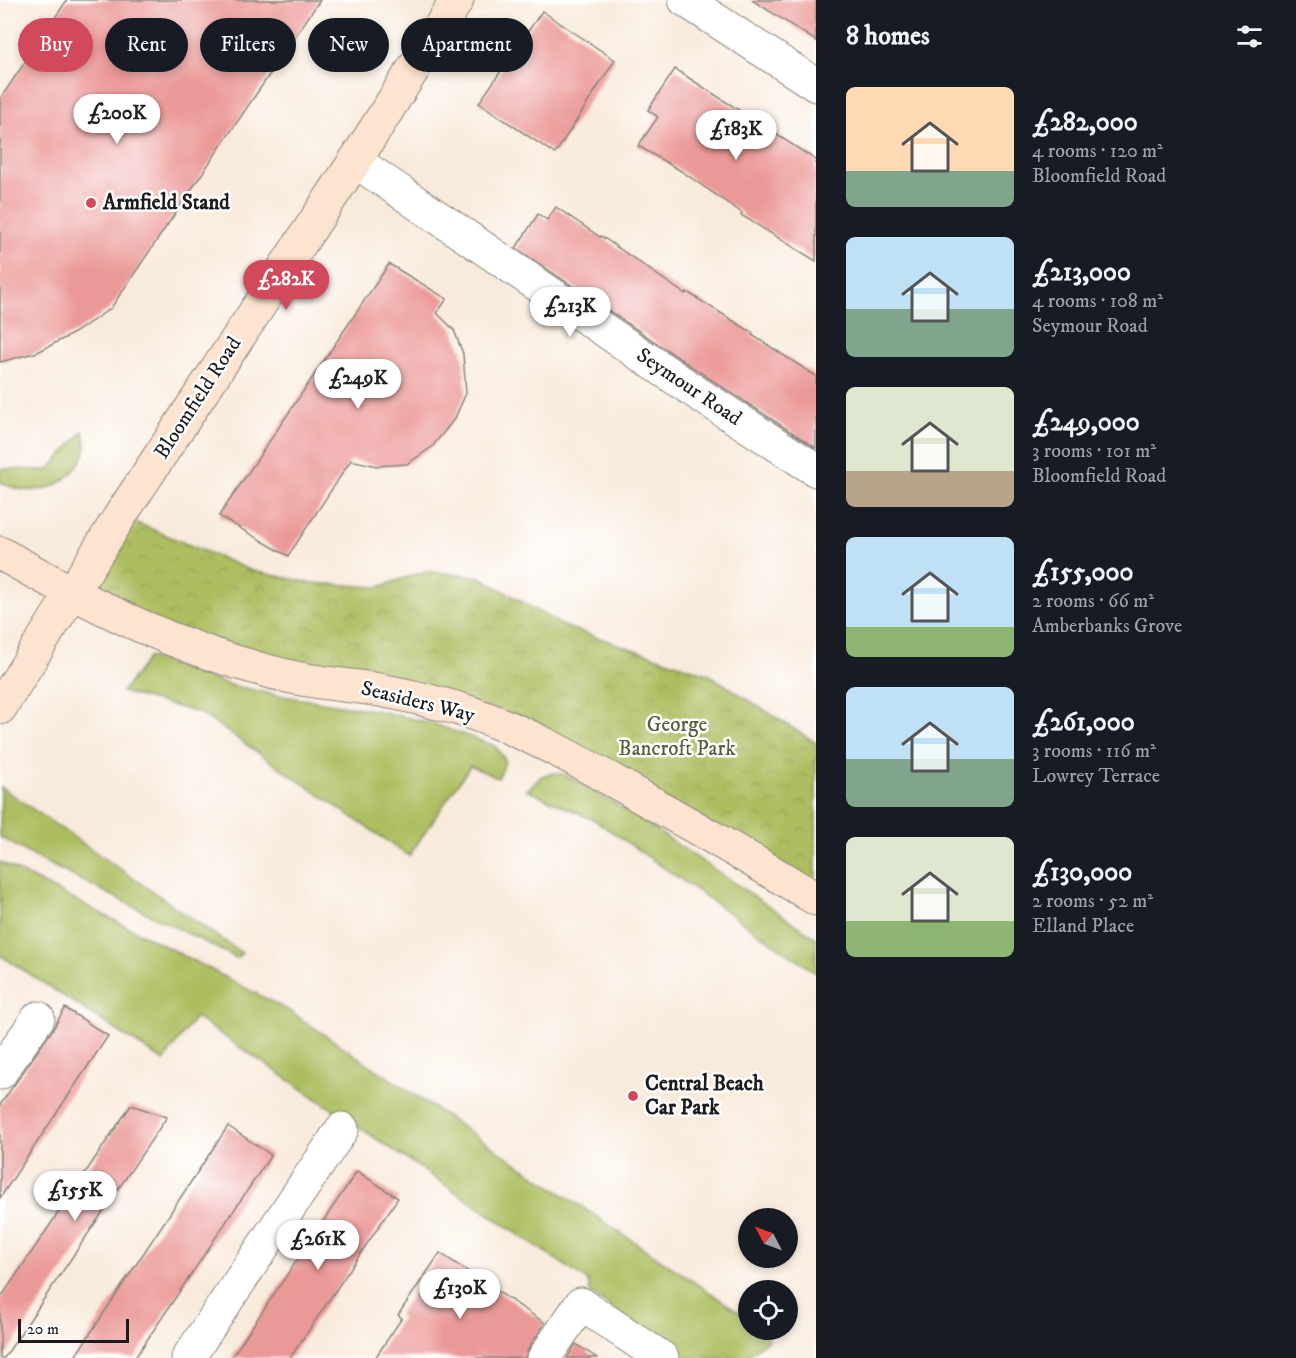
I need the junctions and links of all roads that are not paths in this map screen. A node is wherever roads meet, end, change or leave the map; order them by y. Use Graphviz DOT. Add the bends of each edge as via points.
graph roads {
  1 [pos="457,0"];
  2 [pos="685,0"];
  3 [pos="816,85"];
  4 [pos="355,161"];
  5 [pos="816,470"];
  6 [pos="0,553"];
  7 [pos="72,594"];
  8 [pos="0,708"];
  9 [pos="816,899"];
  10 [pos="38,1018"];
  11 [pos="0,1073"];
  12 [pos="342,1129"];
  13 [pos="188,1358"];
  14 [pos="544,1358"];
  15 [pos="662,1358"];
  1 -- 4 [label="street, Bloomfield Road"];
  2 -- 3 [label="street"];
  4 -- 5 [label="street, Seymour Road"];
  4 -- 7 [label="street, Bloomfield Road"];
  6 -- 7 [label="street, Seasiders Way"];
  7 -- 8 [label="street, Bloomfield Road"];
  7 -- 9 [label="street, Seasiders Way" via="158,635 224,659 288,676 390,692 456,708 522,732"];
  10 -- 11 [label="street"];
  12 -- 13 [label="street"];
  14 -- 15 [label="street" via="581,1304"];
}
